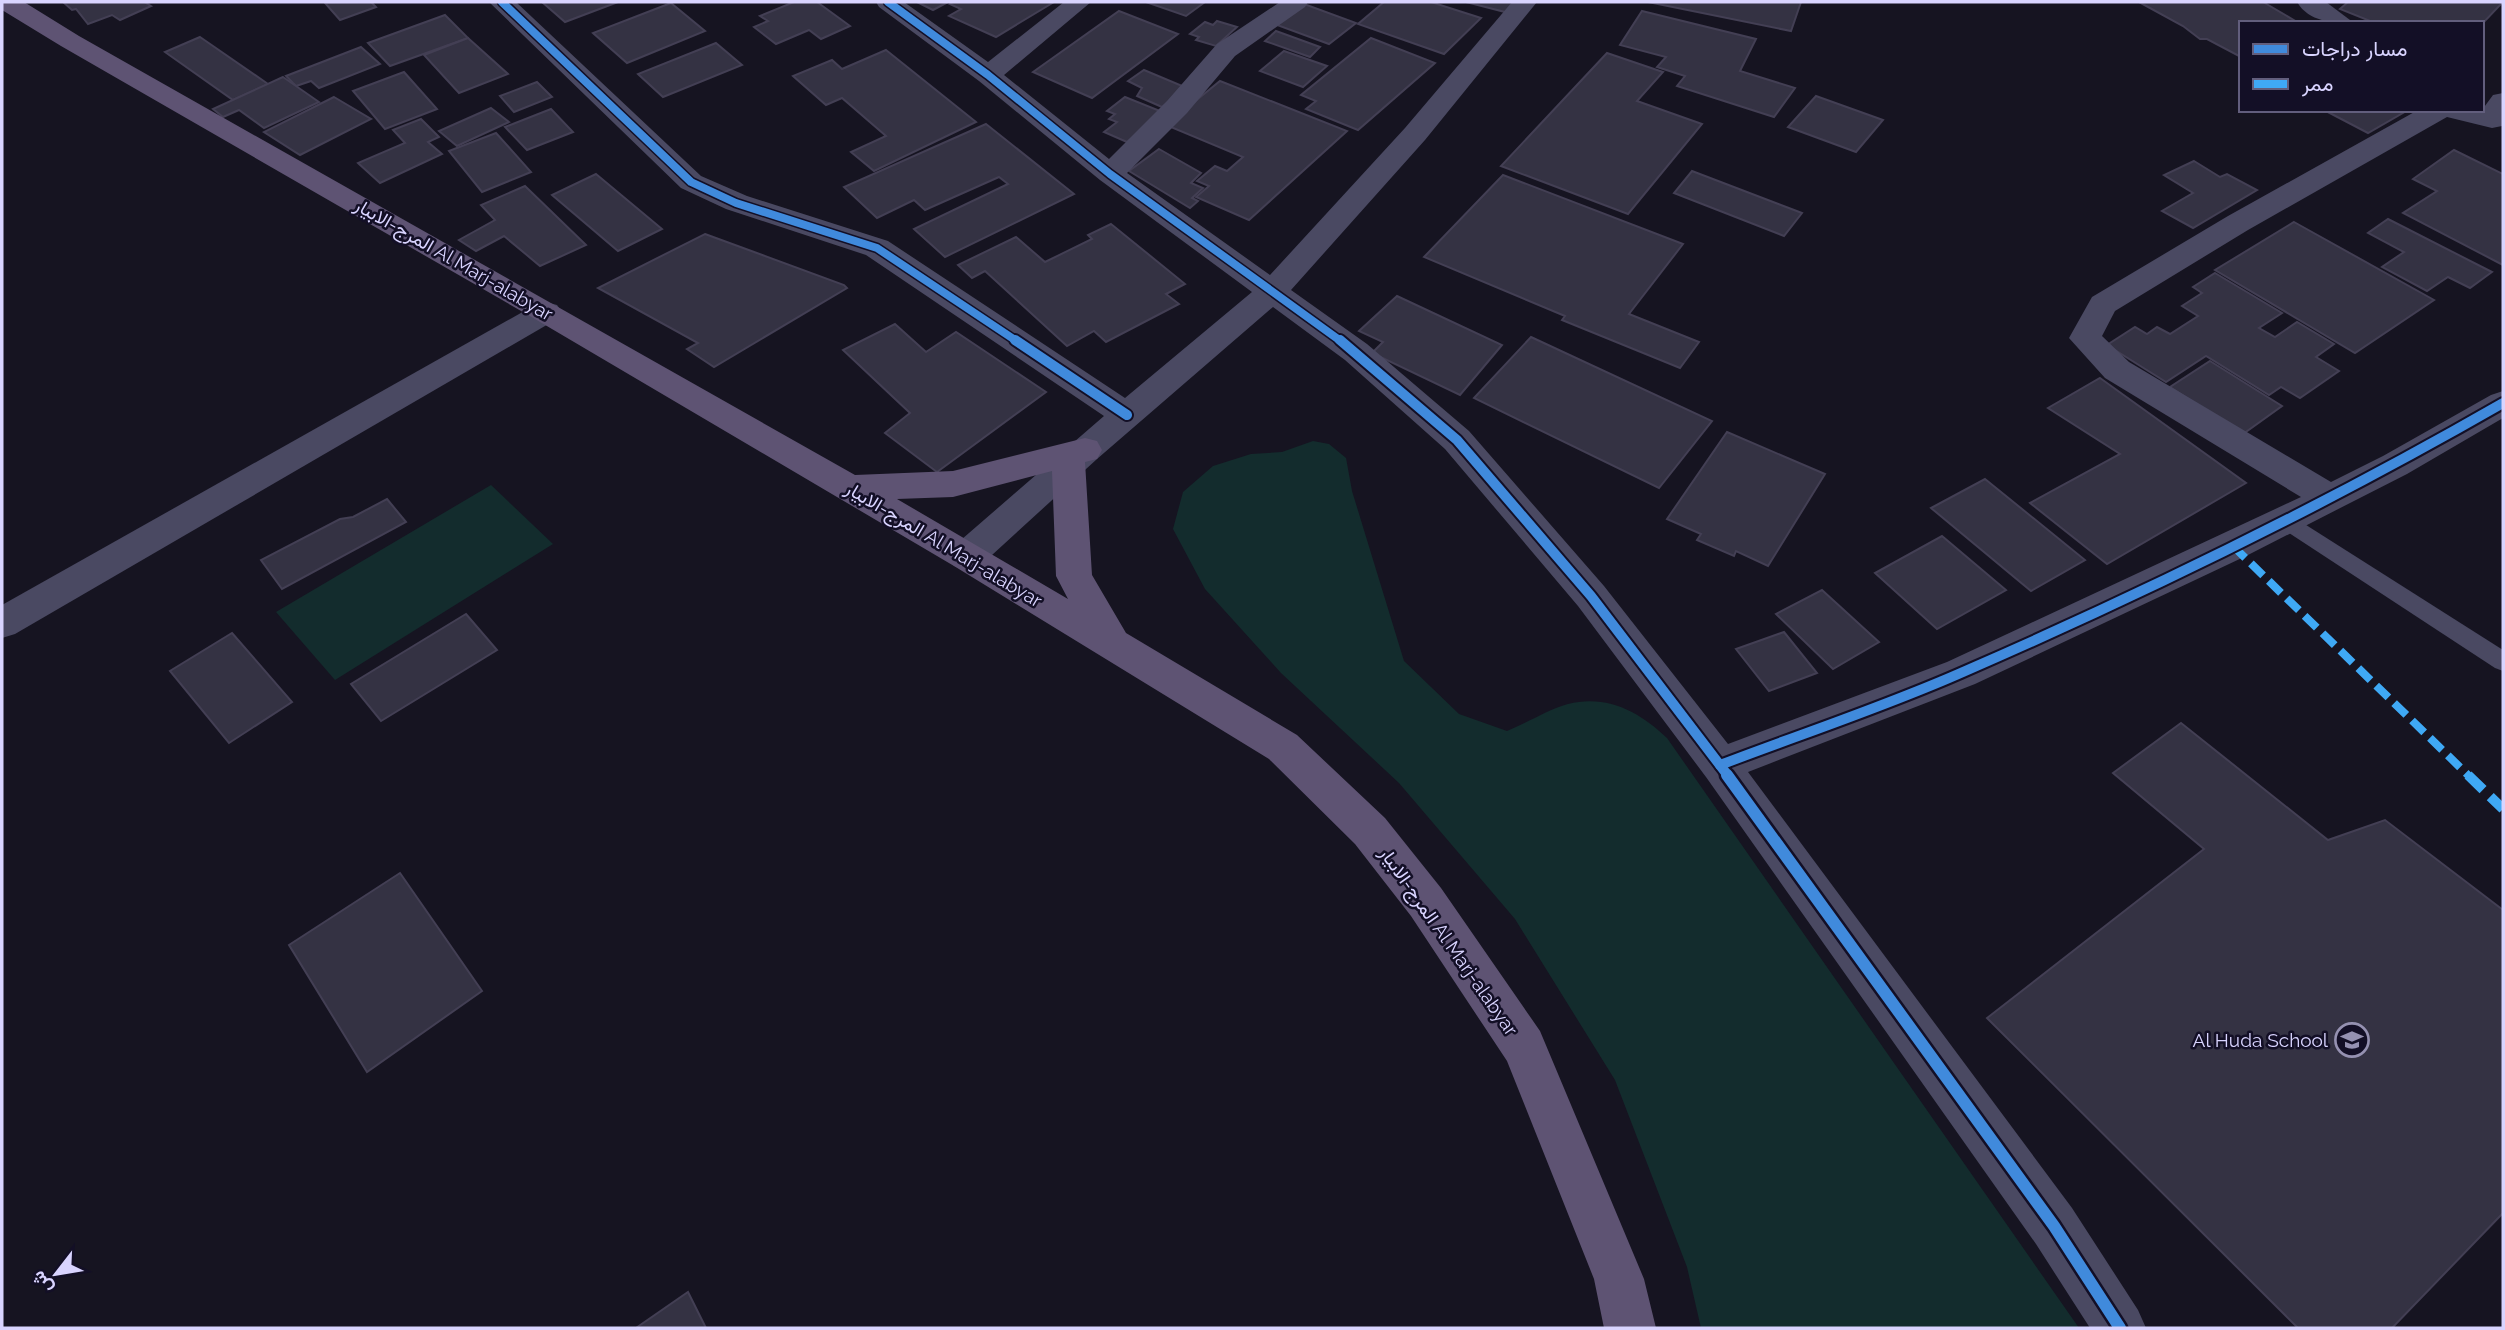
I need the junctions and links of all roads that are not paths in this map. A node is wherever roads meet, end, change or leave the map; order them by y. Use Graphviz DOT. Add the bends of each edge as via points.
graph roads {
  1 [pos="7,2"];
  2 [pos="502,2"];
  3 [pos="888,2"];
  4 [pos="1079,2"];
  5 [pos="1296,2"];
  6 [pos="1525,2"];
  7 [pos="2309,2"];
  8 [pos="2338,21"];
  9 [pos="988,75"];
  10 [pos="2435,112"];
  11 [pos="2467,112"];
  12 [pos="2494,116"];
  13 [pos="1110,174"];
  14 [pos="1272,291"];
  15 [pos="546,312"];
  16 [pos="2503,403"];
  17 [pos="1127,415"];
  18 [pos="1077,457"];
  19 [pos="848,488"];
  20 [pos="2329,497"];
  21 [pos="2284,519"];
  22 [pos="967,556"];
  23 [pos="2,623"];
  24 [pos="1115,646"];
  25 [pos="2503,663"];
  26 [pos="1720,765"];
  27 [pos="1630,1328"];
  28 [pos="2120,1328"];
  1 -- 15 [label="main road, المرج-الابيار Al Marj-alabyar"];
  2 -- 17 [label="street" via="691,182 743,206 877,248"];
  3 -- 9 [label="street"];
  4 -- 9 [label="street"];
  5 -- 13 [label="street" via="1226,50"];
  6 -- 14 [label="street" via="1415,134"];
  7 -- 8 [label="street"];
  9 -- 13 [label="street"];
  10 -- 20 [label="street" via="2103,304 2085,338 2117,370"];
  11 -- 12 [label="street"];
  13 -- 14 [label="street"];
  14 -- 17 [label="street"];
  14 -- 26 [label="street" via="1356,352 1457,440 1591,596"];
  15 -- 19 [label="main road, المرج-الابيار Al Marj-alabyar"];
  15 -- 23 [label="street"];
  16 -- 20 [label="street" via="2396,465"];
  17 -- 18 [label="street"];
  18 -- 19 [label="main road" via="953,484"];
  18 -- 22 [label="street"];
  18 -- 24 [label="main road" via="1074,576"];
  19 -- 22 [label="main road, المرج-الابيار Al Marj-alabyar"];
  20 -- 21 [label="street"];
  21 -- 25 [label="lane"];
  21 -- 26 [label="street" via="1961,673"];
  22 -- 24 [label="main road, المرج-الابيار Al Marj-alabyar"];
  24 -- 27 [label="main road, المرج-الابيار Al Marj-alabyar" via="1283,747 1370,831 1426,902 1524,1047 1619,1279"];
  26 -- 28 [label="street" via="2054,1226"];
}
